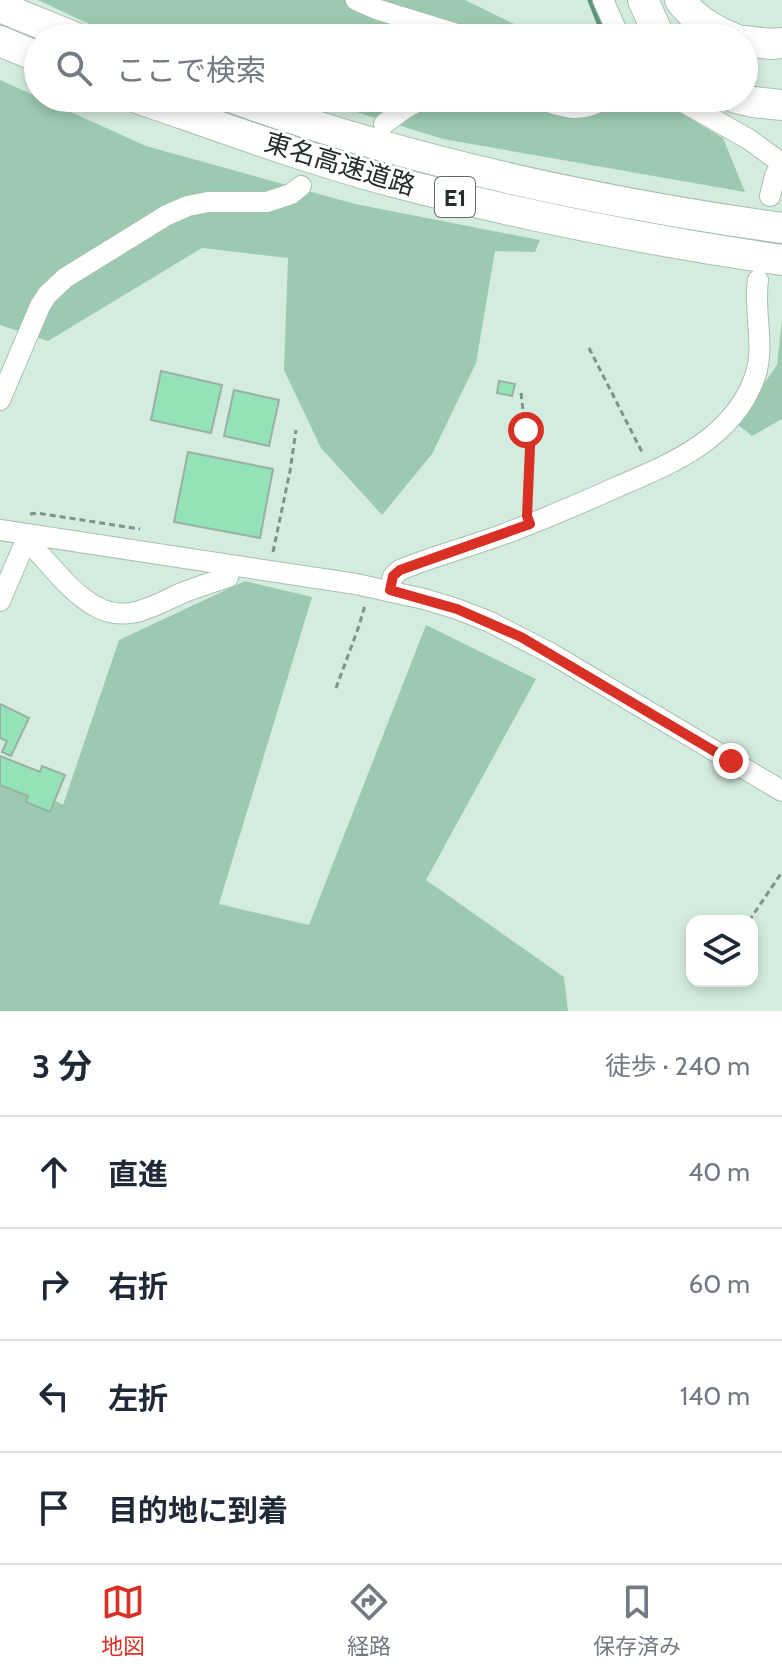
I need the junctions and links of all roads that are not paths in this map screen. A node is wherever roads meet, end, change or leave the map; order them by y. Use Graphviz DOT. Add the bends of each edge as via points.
graph roads {
  1 [pos="356,0"];
  2 [pos="603,0"];
  3 [pos="643,0"];
  4 [pos="680,0"];
  5 [pos="385,6"];
  6 [pos="0,7"];
  7 [pos="42,24"];
  8 [pos="431,24"];
  9 [pos="614,24"];
  10 [pos="654,24"];
  11 [pos="705,24"];
  12 [pos="0,41"];
  13 [pos="758,43"];
  14 [pos="782,43"];
  15 [pos="24,51"];
  16 [pos="758,103"];
  17 [pos="782,105"];
  18 [pos="177,112"];
  19 [pos="277,112"];
  20 [pos="400,112"];
  21 [pos="701,112"];
  22 [pos="384,124"];
  23 [pos="782,162"];
  24 [pos="301,186"];
  25 [pos="770,196"];
  26 [pos="780,228"];
  27 [pos="782,260"];
  28 [pos="758,280"];
  29 [pos="0,400"];
  30 [pos="0,530"];
  31 [pos="24,539"];
  32 [pos="230,565"];
  33 [pos="390,590"];
  34 [pos="0,601"];
  35 [pos="782,791"];
  1 -- 5 [label="street"];
  2 -- 9 [label="street"];
  3 -- 10 [label="highway"];
  4 -- 11 [label="highway"];
  5 -- 8 [label="street"];
  6 -- 7 [label="highway"];
  12 -- 15 [label="highway"];
  13 -- 14 [label="highway"];
  16 -- 17 [label="highway"];
  18 -- 27 [label="highway, 東名高速道路 / E1" via="387,180 526,215"];
  19 -- 26 [label="highway, 東名高速道路 / E1" via="397,150 533,184"];
  20 -- 22 [label="street"];
  21 -- 23 [label="street"];
  23 -- 25 [label="street"];
  24 -- 29 [label="street" via="267,202 208,202 177,210 65,278 40,306"];
  28 -- 33 [label="street" via="760,353 753,382 713,436 683,457 530,524 400,570"];
  30 -- 31 [label="street"];
  31 -- 32 [label="street"];
  31 -- 32 [label="street" via="81,596 116,614 135,614 228,577"];
  31 -- 34 [label="street"];
  32 -- 33 [label="street"];
  33 -- 35 [label="street" via="457,609 521,637"];
}
